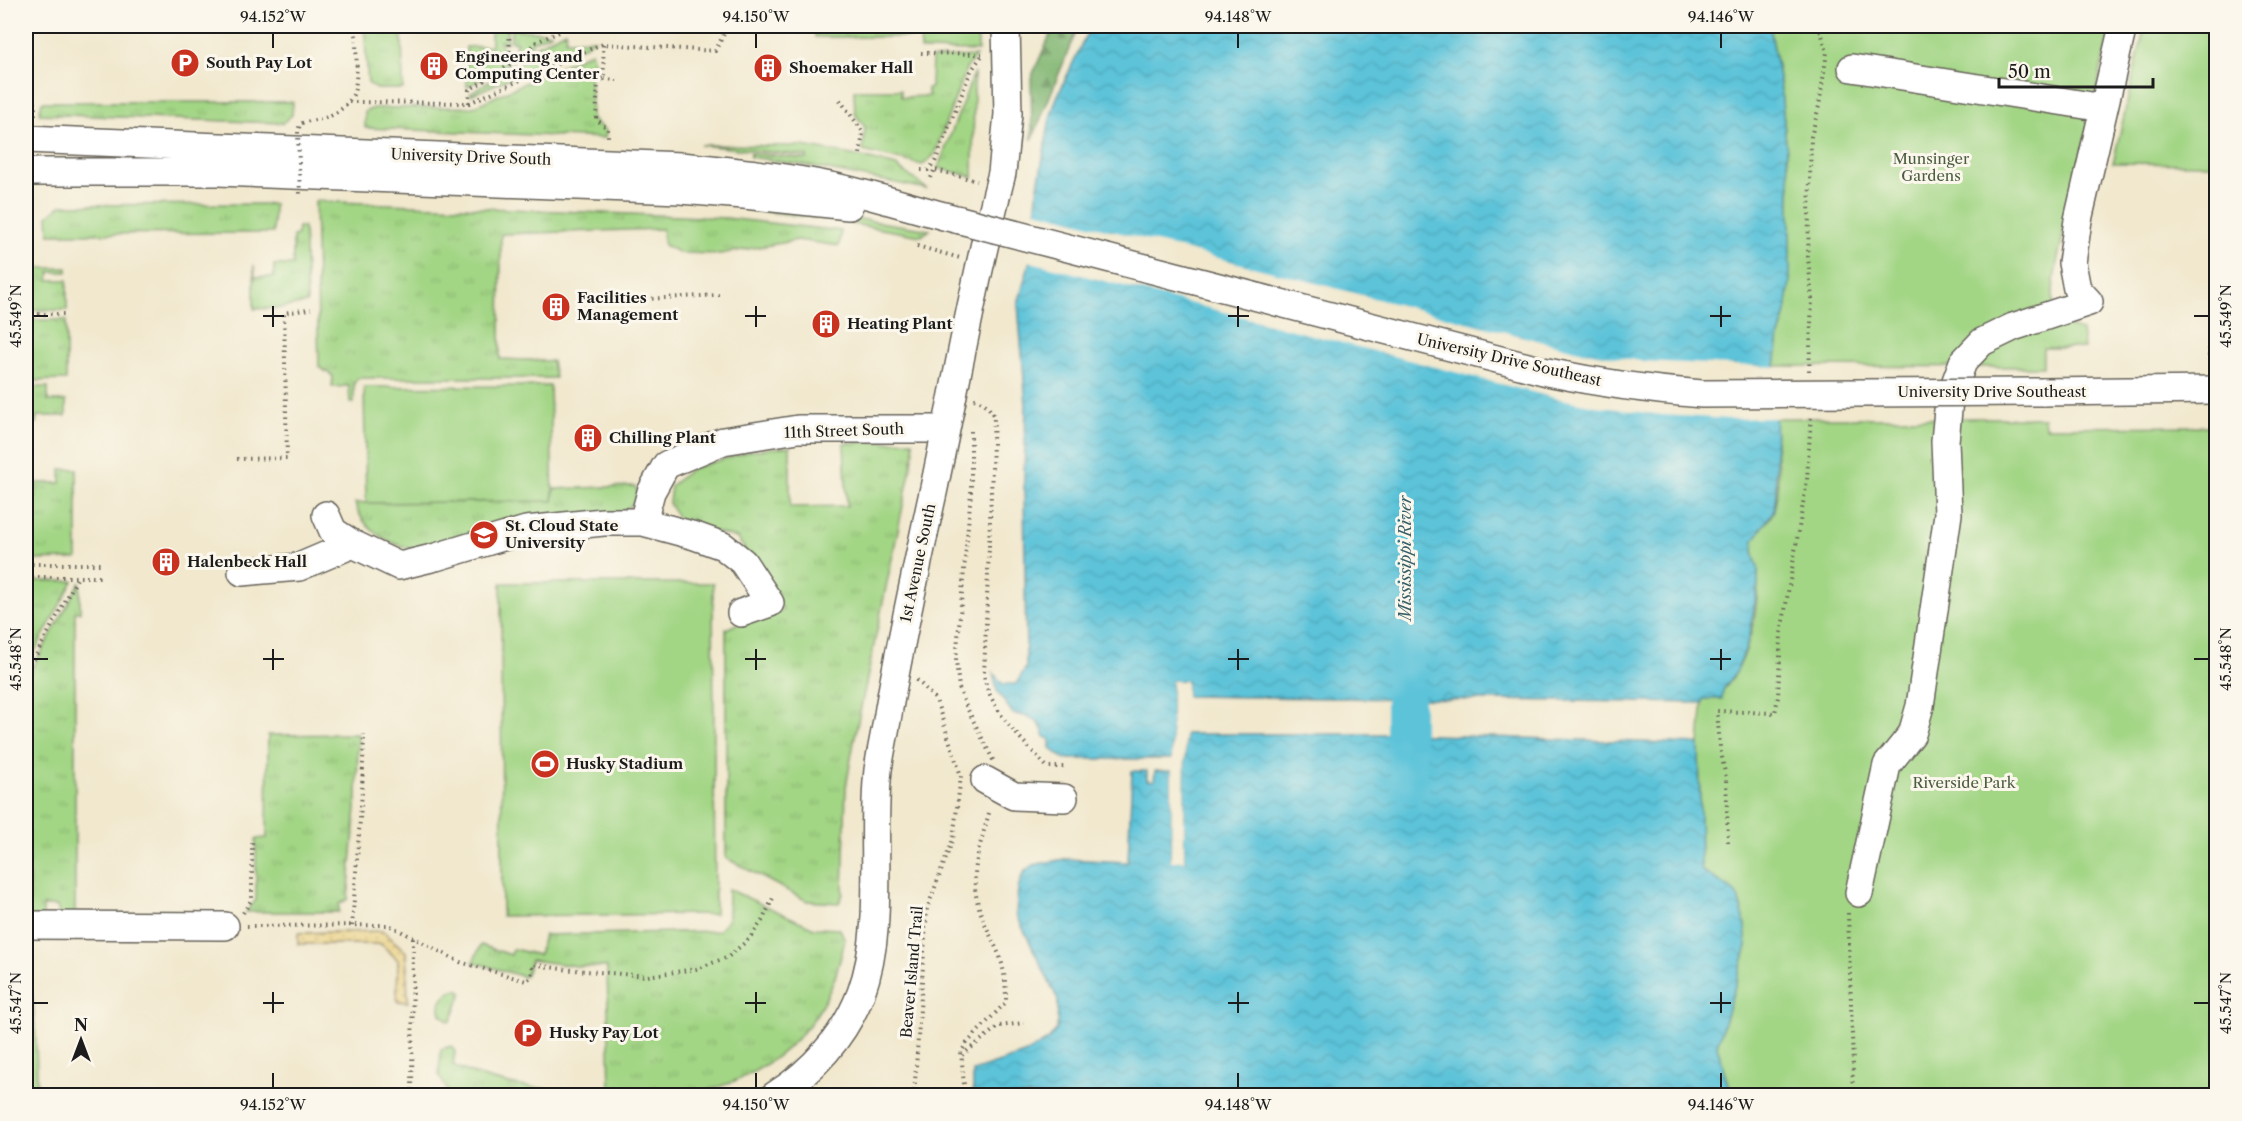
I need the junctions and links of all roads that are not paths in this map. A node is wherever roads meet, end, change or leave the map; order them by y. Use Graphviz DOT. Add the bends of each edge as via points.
graph roads {
  1 [pos="1006,26"];
  2 [pos="2124,26"];
  3 [pos="1852,68"];
  4 [pos="2104,108"];
  5 [pos="30,127"];
  6 [pos="26,172"];
  7 [pos="913,209"];
  8 [pos="960,220"];
  9 [pos="2217,390"];
  10 [pos="959,428"];
  11 [pos="327,515"];
  12 [pos="643,522"];
  13 [pos="352,544"];
  14 [pos="242,572"];
  15 [pos="741,613"];
  16 [pos="990,771"];
  17 [pos="1064,798"];
  18 [pos="1853,903"];
  19 [pos="26,926"];
  20 [pos="225,926"];
  21 [pos="784,1089"];
  1 -- 10 [label="street, 1st Avenue South" via="1008,114 1002,173"];
  2 -- 4 [label="street"];
  3 -- 4 [label="street"];
  4 -- 18 [label="street" via="2072,263 2077,289 2089,302 2013,327 1982,342 1963,362 1948,400 1948,514 1920,706 1912,734 1887,765"];
  5 -- 7 [label="street, University Drive South" via="681,166 836,187"];
  6 -- 7 [label="street, University Drive South" via="218,172 680,190"];
  7 -- 8 [label="street, University Drive South"];
  8 -- 9 [label="street, University Drive Southeast, bridge" via="1547,372 1647,390 1702,394"];
  10 -- 12 [label="street, 11th Street South" via="798,429 723,441 666,465 651,492"];
  10 -- 21 [label="street, 1st Avenue South" via="897,658 878,771 872,940 865,978 840,1033 822,1056"];
  11 -- 13 [label="street" via="333,531"];
  12 -- 13 [label="street" via="526,530 399,566"];
  12 -- 15 [label="street" via="723,546 743,562 770,603"];
  13 -- 14 [label="street" via="299,567"];
  16 -- 17 [label="street" via="1014,796"];
  19 -- 20 [label="street"];
}
